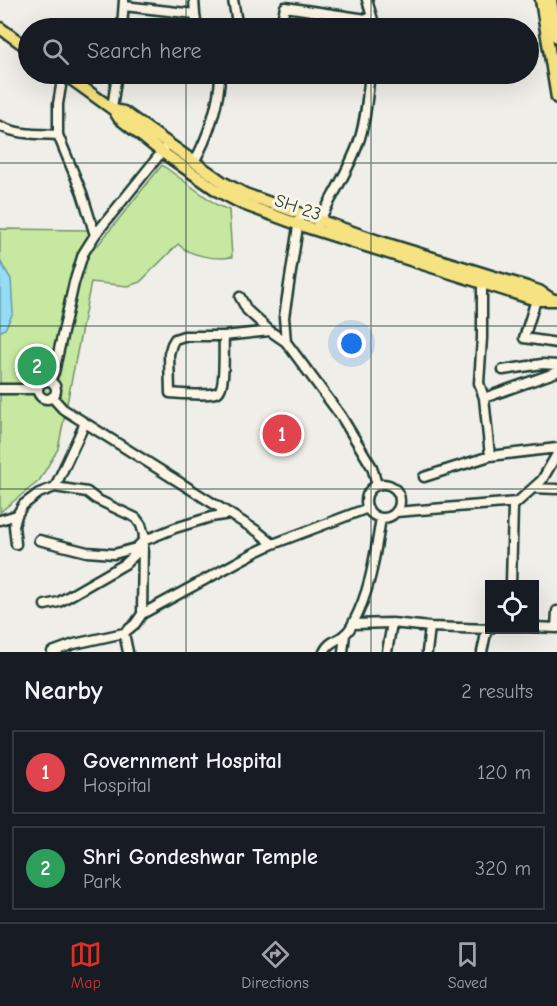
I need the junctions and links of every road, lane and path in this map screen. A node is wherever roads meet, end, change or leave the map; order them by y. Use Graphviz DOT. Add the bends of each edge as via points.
graph roads {
  1 [pos="194,0"];
  2 [pos="233,0"];
  3 [pos="367,0"];
  4 [pos="541,0"];
  5 [pos="551,0"];
  6 [pos="124,3"];
  7 [pos="195,14"];
  8 [pos="123,18"];
  9 [pos="196,18"];
  10 [pos="236,18"];
  11 [pos="282,18"];
  12 [pos="340,18"];
  13 [pos="372,18"];
  14 [pos="0,28"];
  15 [pos="557,37"];
  16 [pos="18,41"];
  17 [pos="61,84"];
  18 [pos="77,84"];
  19 [pos="116,84"];
  20 [pos="219,84"];
  21 [pos="369,84"];
  22 [pos="557,98"];
  23 [pos="113,109"];
  24 [pos="0,126"];
  25 [pos="58,135"];
  26 [pos="165,148"];
  27 [pos="194,162"];
  28 [pos="205,176"];
  29 [pos="299,219"];
  30 [pos="318,226"];
  31 [pos="95,235"];
  32 [pos="483,279"];
  33 [pos="510,287"];
  34 [pos="240,297"];
  35 [pos="536,300"];
  36 [pos="555,300"];
  37 [pos="270,331"];
  38 [pos="224,336"];
  39 [pos="286,342"];
  40 [pos="557,343"];
  41 [pos="557,365"];
  42 [pos="503,370"];
  43 [pos="557,372"];
  44 [pos="51,381"];
  45 [pos="0,389"];
  46 [pos="38,389"];
  47 [pos="52,397"];
  48 [pos="484,398"];
  49 [pos="85,423"];
  50 [pos="557,448"];
  51 [pos="557,454"];
  52 [pos="490,456"];
  53 [pos="424,477"];
  54 [pos="377,485"];
  55 [pos="55,486"];
  56 [pos="532,488"];
  57 [pos="557,489"];
  58 [pos="517,502"];
  59 [pos="368,508"];
  60 [pos="396,512"];
  61 [pos="230,514"];
  62 [pos="17,515"];
  63 [pos="381,518"];
  64 [pos="0,520"];
  65 [pos="39,540"];
  66 [pos="143,541"];
  67 [pos="16,544"];
  68 [pos="273,544"];
  69 [pos="511,580"];
  70 [pos="45,605"];
  71 [pos="557,610"];
  72 [pos="142,614"];
  73 [pos="392,623"];
  74 [pos="353,624"];
  75 [pos="430,627"];
  76 [pos="539,627"];
  77 [pos="557,628"];
  78 [pos="485,629"];
  79 [pos="124,633"];
  80 [pos="345,634"];
  81 [pos="487,634"];
  82 [pos="52,652"];
  83 [pos="128,652"];
  84 [pos="324,652"];
  85 [pos="343,652"];
  86 [pos="387,652"];
  87 [pos="427,652"];
  88 [pos="482,652"];
  1 -- 7 [label="street"];
  2 -- 10 [label="street"];
  3 -- 13 [label="street"];
  4 -- 22 [label="main road"];
  5 -- 15 [label="main road"];
  6 -- 7 [label="street"];
  6 -- 8 [label="street"];
  7 -- 9 [label="street"];
  11 -- 12 [label="street" via="285,8"];
  14 -- 16 [label="main road"];
  17 -- 25 [label="street"];
  18 -- 23 [label="main road"];
  19 -- 23 [label="street"];
  20 -- 27 [label="street" via="217,104"];
  21 -- 30 [label="street" via="359,141"];
  23 -- 26 [label="main road" via="124,112"];
  24 -- 25 [label="street"];
  25 -- 31 [label="street"];
  26 -- 27 [label="main road"];
  26 -- 28 [label="main road"];
  26 -- 31 [label="street"];
  27 -- 28 [label="main road"];
  28 -- 29 [label="main road"];
  29 -- 30 [label="main road"];
  29 -- 39 [label="street" via="284,317"];
  30 -- 32 [label="main road"];
  31 -- 44 [label="street" via="82,254"];
  32 -- 33 [label="main road"];
  32 -- 48 [label="street" via="479,383"];
  33 -- 35 [label="main road"];
  33 -- 36 [label="main road" via="538,291"];
  34 -- 37 [label="street" via="247,310"];
  35 -- 36 [label="main road"];
  35 -- 40 [label="street" via="524,339"];
  37 -- 38 [label="street"];
  37 -- 39 [label="street"];
  38 -- 38 [label="street" via="221,389 210,394 170,393 169,354 175,339"];
  39 -- 54 [label="street" via="341,416 372,467"];
  41 -- 42 [label="street"];
  43 -- 48 [label="street"];
  44 -- 46 [label="street" via="40,383"];
  44 -- 47 [label="street" via="56,387"];
  45 -- 46 [label="street"];
  46 -- 47 [label="street" via="44,398"];
  47 -- 49 [label="street"];
  48 -- 52 [label="street"];
  49 -- 55 [label="street"];
  49 -- 61 [label="street"];
  50 -- 52 [label="street"];
  51 -- 56 [label="street" via="542,480"];
  52 -- 53 [label="street"];
  54 -- 59 [label="street" via="368,492"];
  54 -- 60 [label="street" via="388,484 397,491 400,502"];
  55 -- 62 [label="street" via="23,505"];
  55 -- 66 [label="street" via="87,492 136,518"];
  56 -- 57 [label="street"];
  56 -- 58 [label="street"];
  58 -- 60 [label="street"];
  58 -- 69 [label="street" via="513,506"];
  59 -- 63 [label="street"];
  59 -- 68 [label="street"];
  60 -- 63 [label="street"];
  61 -- 66 [label="street"];
  61 -- 68 [label="street"];
  62 -- 64 [label="street"];
  62 -- 67 [label="street"];
  63 -- 74 [label="street" via="374,564"];
  65 -- 66 [label="street" via="114,554 136,548"];
  66 -- 70 [label="street" via="139,551 125,564 59,603"];
  66 -- 72 [label="street"];
  68 -- 72 [label="street"];
  71 -- 77 [label="street"];
  72 -- 79 [label="street"];
  73 -- 74 [label="street"];
  73 -- 75 [label="street"];
  73 -- 86 [label="street"];
  74 -- 80 [label="street"];
  75 -- 78 [label="street"];
  75 -- 87 [label="street"];
  76 -- 77 [label="street"];
  79 -- 82 [label="street"];
  79 -- 83 [label="street"];
  80 -- 84 [label="street"];
  80 -- 85 [label="street"];
  81 -- 88 [label="street"];
}
